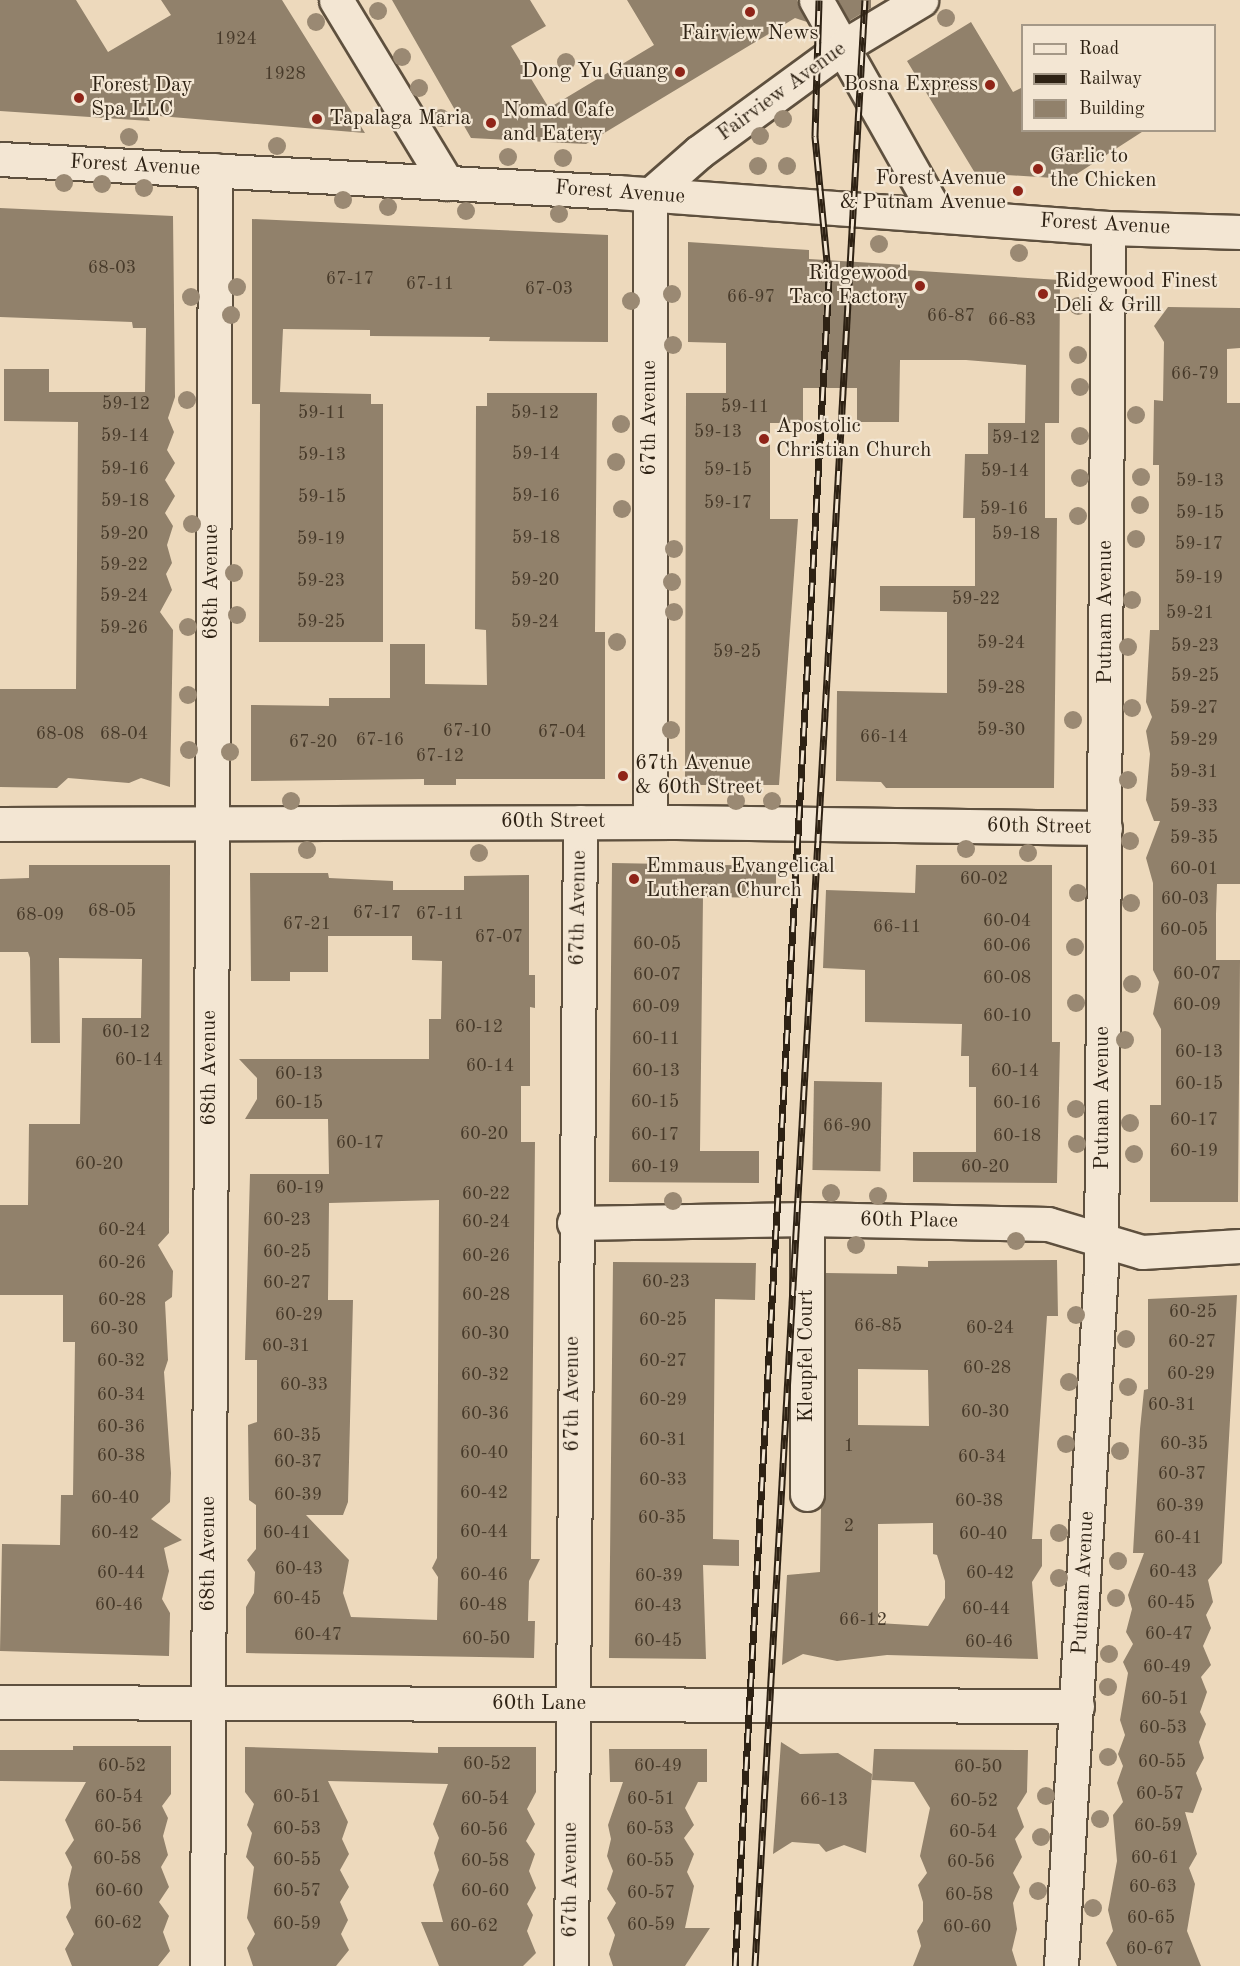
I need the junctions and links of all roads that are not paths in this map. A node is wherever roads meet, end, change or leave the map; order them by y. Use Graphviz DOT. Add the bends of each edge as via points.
graph roads {
  1 [pos="336,0"];
  2 [pos="816,0"];
  3 [pos="921,0"];
  4 [pos="844,46"];
  5 [pos="0,159"];
  6 [pos="215,170"];
  7 [pos="447,183"];
  8 [pos="650,195"];
  9 [pos="936,213"];
  10 [pos="1108,228"];
  11 [pos="1240,232"];
  12 [pos="580,822"];
  13 [pos="650,822"];
  14 [pos="0,824"];
  15 [pos="211,825"];
  16 [pos="1106,828"];
  17 [pos="807,1219"];
  18 [pos="574,1223"];
  19 [pos="1101,1239"];
  20 [pos="1240,1246"];
  21 [pos="807,1494"];
  22 [pos="0,1702"];
  23 [pos="208,1702"];
  24 [pos="572,1704"];
  25 [pos="1077,1706"];
  26 [pos="207,1966"];
  27 [pos="571,1966"];
  28 [pos="1061,1966"];
  1 -- 7 [label="street"];
  2 -- 4 [label="street"];
  3 -- 4 [label="street, Fairview Avenue"];
  4 -- 8 [label="street, Fairview Avenue" via="699,152"];
  4 -- 9 [label="street"];
  5 -- 6 [label="street, Forest Avenue"];
  6 -- 7 [label="street, Forest Avenue"];
  6 -- 15 [label="street, 68th Avenue"];
  7 -- 8 [label="street, Forest Avenue"];
  8 -- 9 [label="street, Forest Avenue"];
  8 -- 13 [label="street, 67th Avenue"];
  9 -- 10 [label="street, Forest Avenue"];
  10 -- 11 [label="street, Forest Avenue"];
  10 -- 16 [label="street, Putnam Avenue"];
  12 -- 13 [label="street, 60th Street"];
  12 -- 15 [label="street, 60th Street"];
  12 -- 18 [label="street, 67th Avenue"];
  13 -- 16 [label="street, 60th Street"];
  14 -- 15 [label="street, 60th Street"];
  15 -- 23 [label="street, 68th Avenue"];
  16 -- 19 [label="street, Putnam Avenue"];
  17 -- 18 [label="street, 60th Place"];
  17 -- 19 [label="street, 60th Place" via="1048,1224"];
  17 -- 21 [label="street, Kleupfel Court"];
  18 -- 24 [label="street, 67th Avenue"];
  19 -- 20 [label="street, 60th Place" via="1142,1251"];
  19 -- 25 [label="street, Putnam Avenue"];
  22 -- 23 [label="street, 60th Lane"];
  23 -- 24 [label="street, 60th Lane"];
  23 -- 26 [label="street, 68th Avenue"];
  24 -- 25 [label="street, 60th Lane"];
  24 -- 27 [label="street, 67th Avenue"];
  25 -- 28 [label="street, Putnam Avenue"];
}
